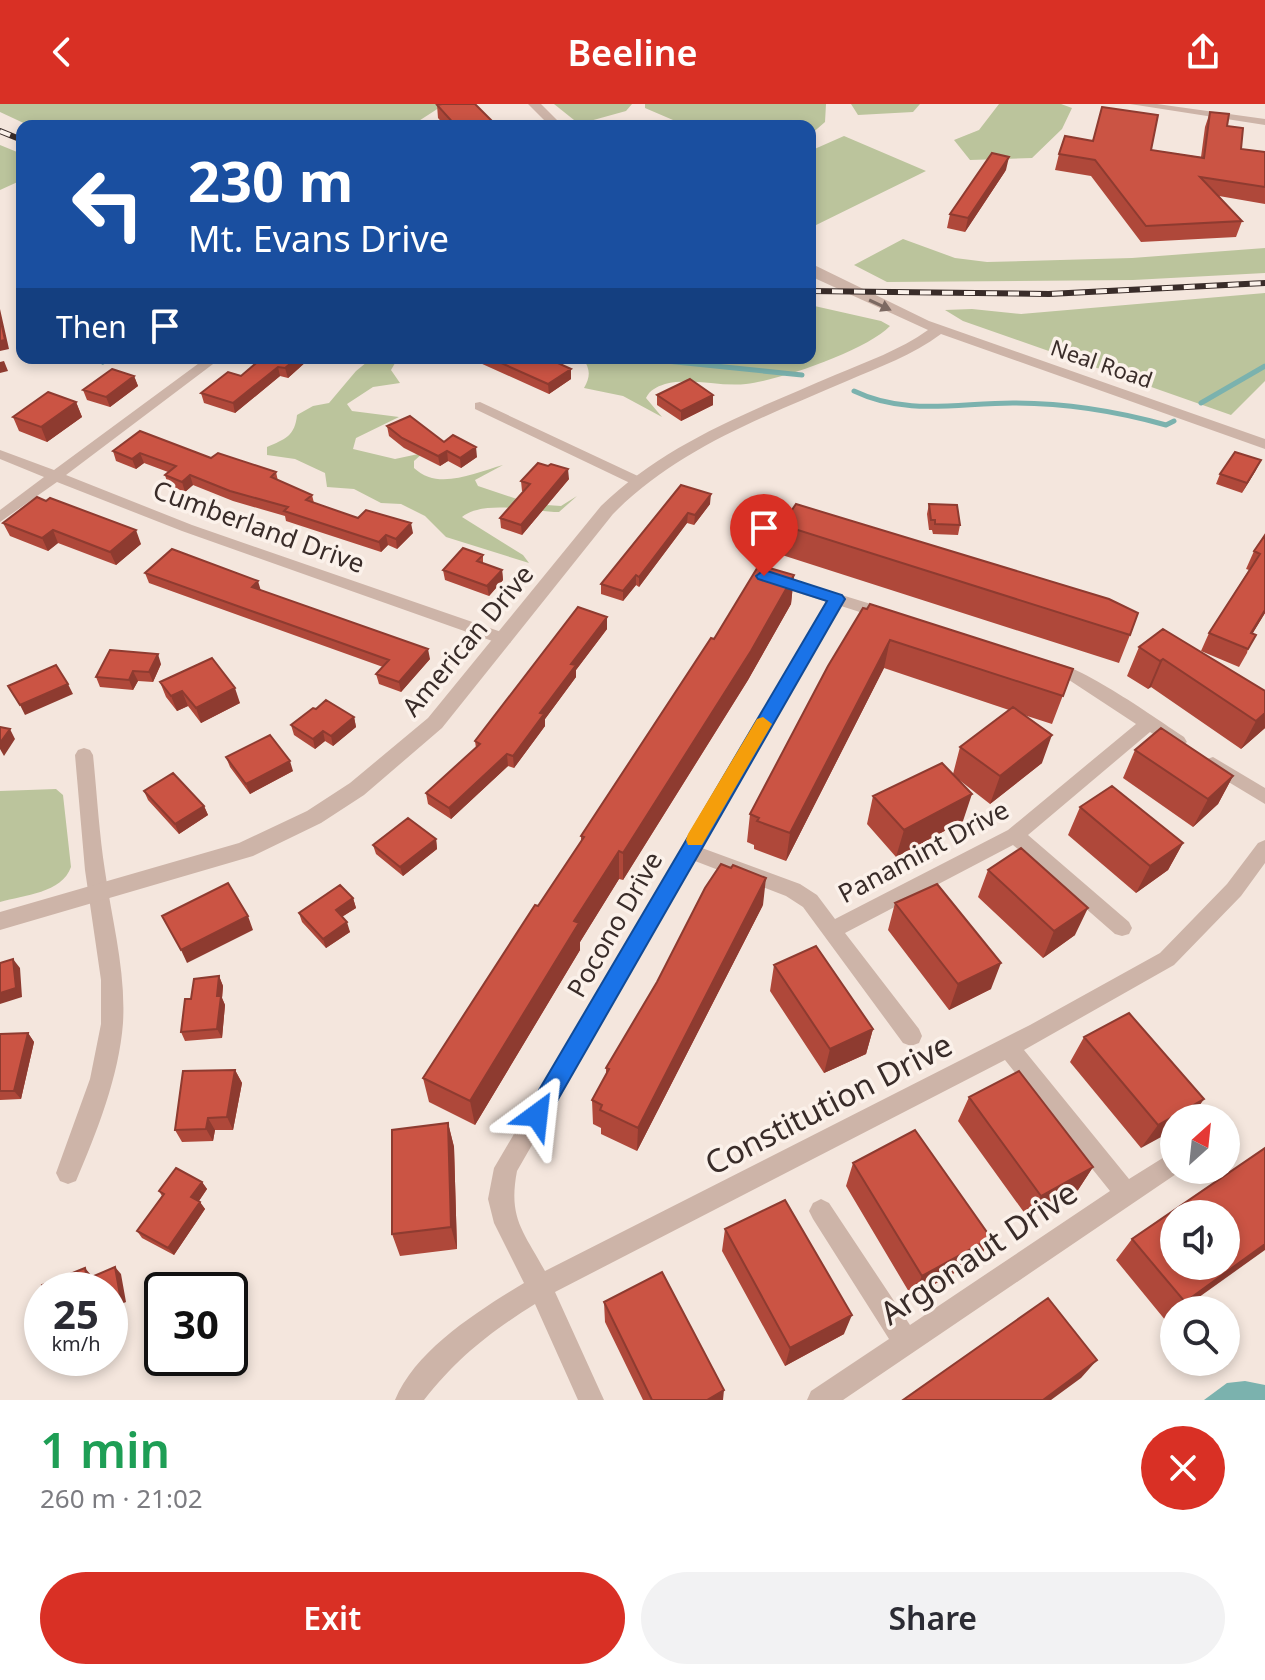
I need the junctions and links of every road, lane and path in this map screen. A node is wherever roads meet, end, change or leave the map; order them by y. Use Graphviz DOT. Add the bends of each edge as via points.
graph roads {
  1 [pos="534,104"];
  2 [pos="1135,104"];
  3 [pos="1252,104"];
  4 [pos="551,120"];
  5 [pos="1249,120"];
  6 [pos="1265,122"];
  7 [pos="816,272"];
  8 [pos="931,326"];
  9 [pos="206,364"];
  10 [pos="480,406"];
  11 [pos="1265,444"];
  12 [pos="0,454"];
  13 [pos="55,476"];
  14 [pos="635,480"];
  15 [pos="0,517"];
  16 [pos="764,576"];
  17 [pos="837,599"];
  18 [pos="910,622"];
  19 [pos="504,639"];
  20 [pos="1028,660"];
  21 [pos="1149,723"];
  22 [pos="84,755"];
  23 [pos="1265,797"];
  24 [pos="1015,835"];
  25 [pos="1265,848"];
  26 [pos="689,851"];
  27 [pos="99,894"];
  28 [pos="0,921"];
  29 [pos="1122,928"];
  30 [pos="832,930"];
  31 [pos="911,1036"];
  32 [pos="1008,1047"];
  33 [pos="1160,1172"];
  34 [pos="68,1173"];
  35 [pos="1127,1194"];
  36 [pos="821,1211"];
  37 [pos="540,1287"];
  38 [pos="906,1342"];
  39 [pos="408,1400"];
  40 [pos="591,1400"];
  41 [pos="820,1400"];
  1 -- 4 [label="street"];
  2 -- 5 [label="street"];
  3 -- 5 [label="street"];
  5 -- 6 [label="street"];
  7 -- 8 [label="street, Neal Road"];
  8 -- 11 [label="street, Neal Road"];
  8 -- 14 [label="street, American Drive" via="899,352 681,451"];
  9 -- 13 [label="street"];
  10 -- 14 [label="street"];
  12 -- 13 [label="street, Cumberland Drive"];
  13 -- 15 [label="street"];
  13 -- 19 [label="street, Cumberland Drive"];
  14 -- 19 [label="street, American Drive"];
  16 -- 17 [label="street"];
  17 -- 18 [label="street"];
  17 -- 26 [label="street, Pocono Drive"];
  19 -- 27 [label="street, American Drive" via="418,741 314,817 245,850"];
  20 -- 21 [label="street" via="1072,674"];
  21 -- 23 [label="street"];
  21 -- 24 [label="street, Panamint Drive"];
  22 -- 27 [label="street"];
  24 -- 29 [label="street"];
  24 -- 30 [label="street, Panamint Drive"];
  25 -- 32 [label="street, Constitution Drive" via="1234,890 1167,959"];
  26 -- 30 [label="street" via="793,890 810,901"];
  26 -- 37 [label="street, Pocono Drive" via="506,1168 500,1199 506,1223"];
  27 -- 28 [label="street, American Drive"];
  27 -- 34 [label="street" via="111,975 109,1045"];
  30 -- 31 [label="street"];
  32 -- 35 [label="street"];
  32 -- 37 [label="street, Constitution Drive"];
  33 -- 35 [label="street, Argonaut Drive"];
  35 -- 38 [label="street, Argonaut Drive"];
  36 -- 38 [label="street"];
  37 -- 39 [label="street, Constitution Drive" via="480,1324"];
  37 -- 40 [label="street"];
  38 -- 41 [label="street, Argonaut Drive"];
}
